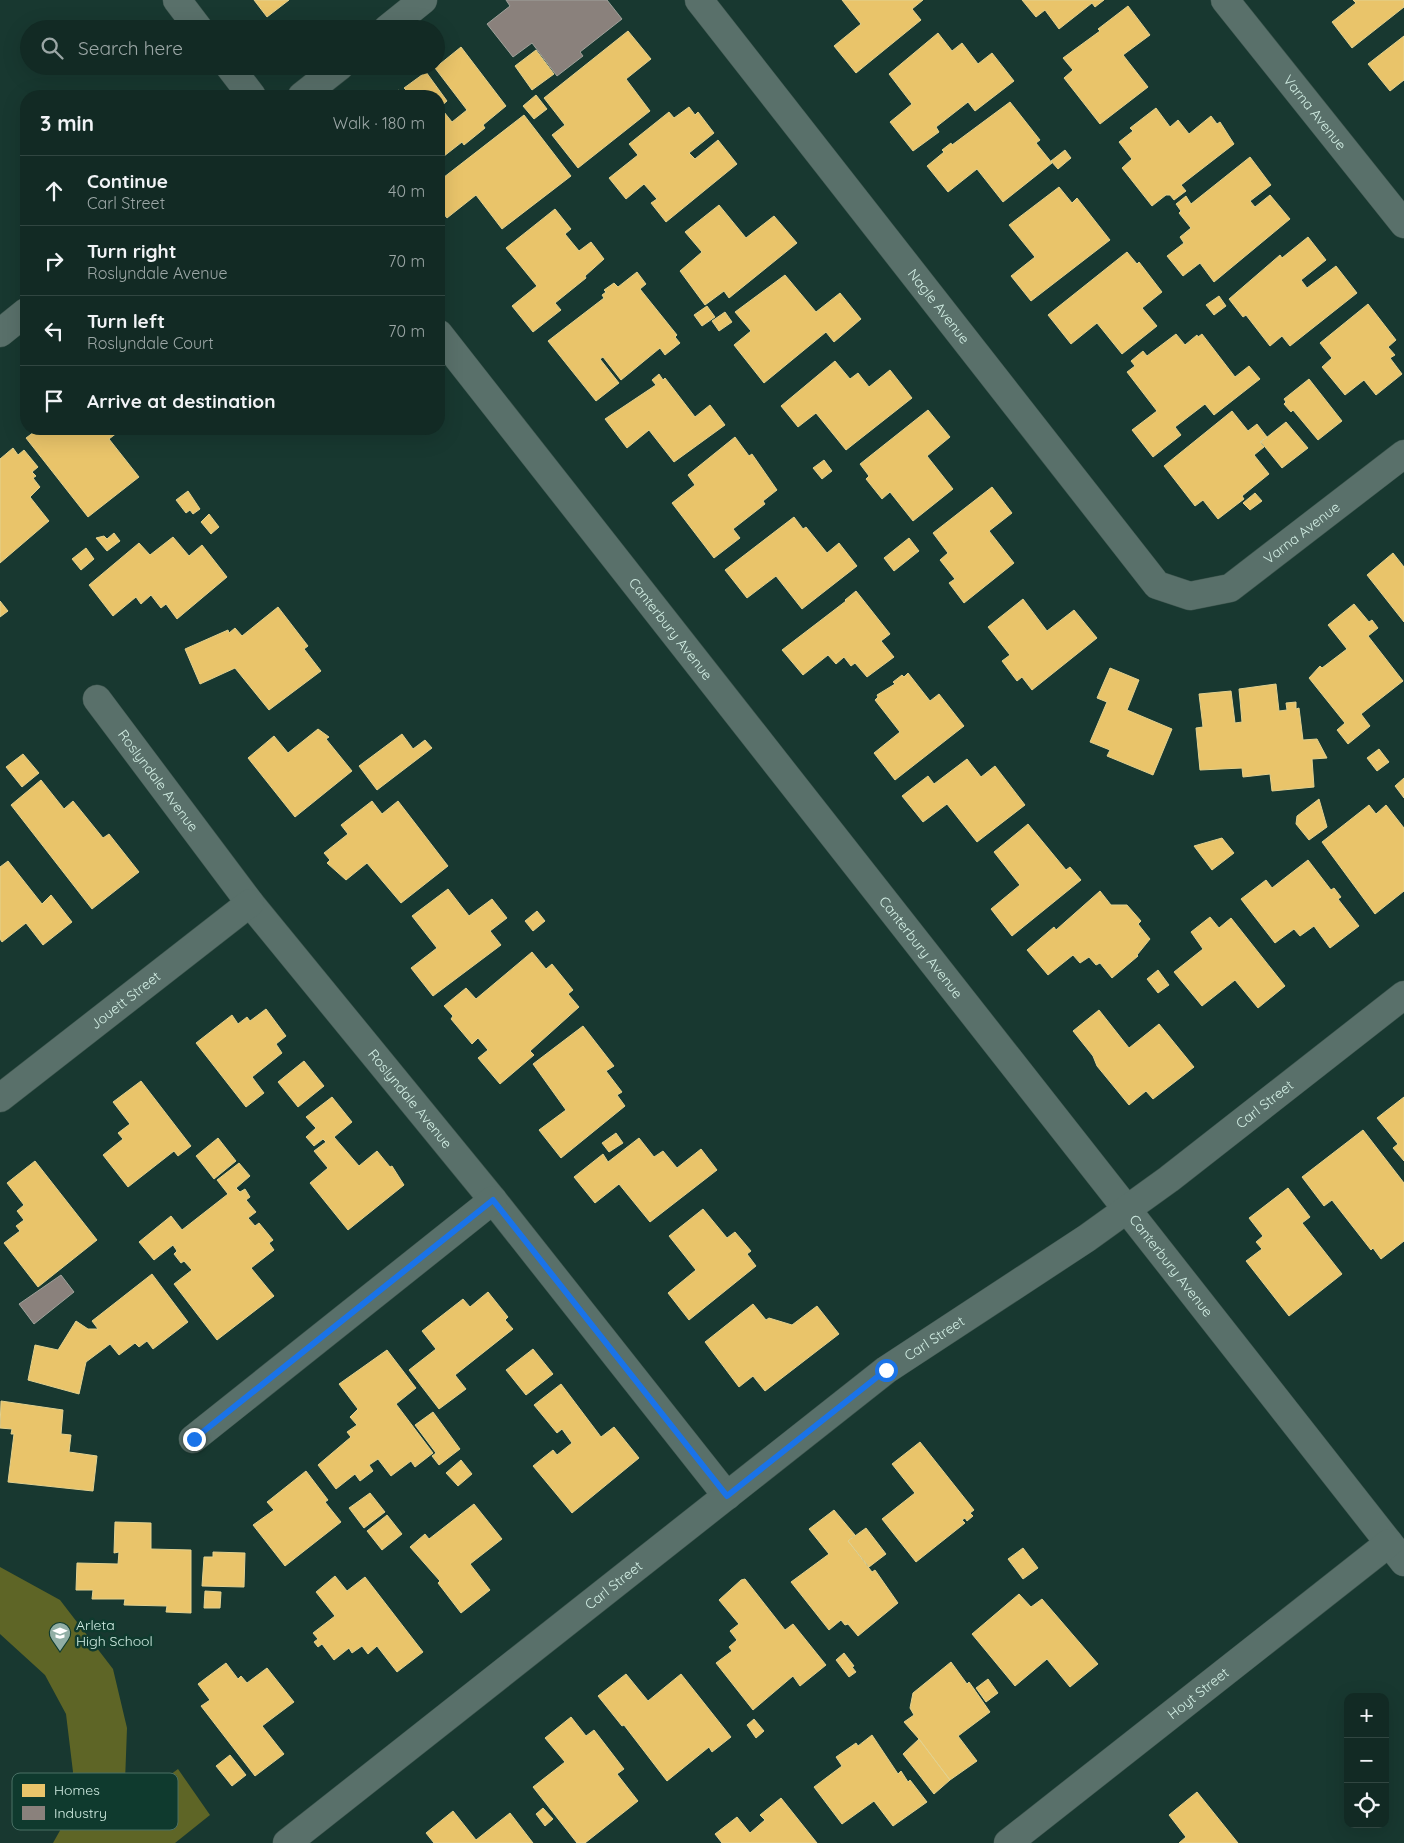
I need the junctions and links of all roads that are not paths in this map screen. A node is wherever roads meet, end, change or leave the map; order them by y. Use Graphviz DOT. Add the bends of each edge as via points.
graph roads {
  1 [pos="177,0"];
  2 [pos="423,0"];
  3 [pos="699,0"];
  4 [pos="1225,0"];
  5 [pos="192,20"];
  6 [pos="398,20"];
  7 [pos="236,75"];
  8 [pos="329,75"];
  9 [pos="247,90"];
  10 [pos="310,90"];
  11 [pos="1404,224"];
  12 [pos="20,317"];
  13 [pos="0,333"];
  14 [pos="445,342"];
  15 [pos="1404,454"];
  16 [pos="1190,596"];
  17 [pos="97,699"];
  18 [pos="250,903"];
  19 [pos="1404,995"];
  20 [pos="0,1098"];
  21 [pos="493,1200"];
  22 [pos="1127,1209"];
  23 [pos="194,1439"];
  24 [pos="727,1496"];
  25 [pos="1396,1552"];
  26 [pos="287,1843"];
  27 [pos="1008,1843"];
  1 -- 5 [label="street"];
  2 -- 6 [label="street"];
  3 -- 16 [label="street, Nagle Avenue" via="1157,585"];
  4 -- 11 [label="street, Varna Avenue"];
  7 -- 9 [label="street"];
  8 -- 10 [label="street"];
  12 -- 13 [label="street"];
  14 -- 22 [label="street, Canterbury Avenue"];
  15 -- 16 [label="street, Varna Avenue" via="1230,588"];
  17 -- 18 [label="street, Roslyndale Avenue"];
  18 -- 20 [label="street, Jouett Street"];
  18 -- 21 [label="street, Roslyndale Avenue"];
  19 -- 22 [label="street, Carl Street"];
  21 -- 23 [label="street"];
  21 -- 24 [label="street, Roslyndale Avenue"];
  22 -- 24 [label="street, Carl Street" via="886,1370"];
  22 -- 25 [label="street, Canterbury Avenue"];
  24 -- 26 [label="street, Carl Street"];
  25 -- 27 [label="street, Hoyt Street"];
}
